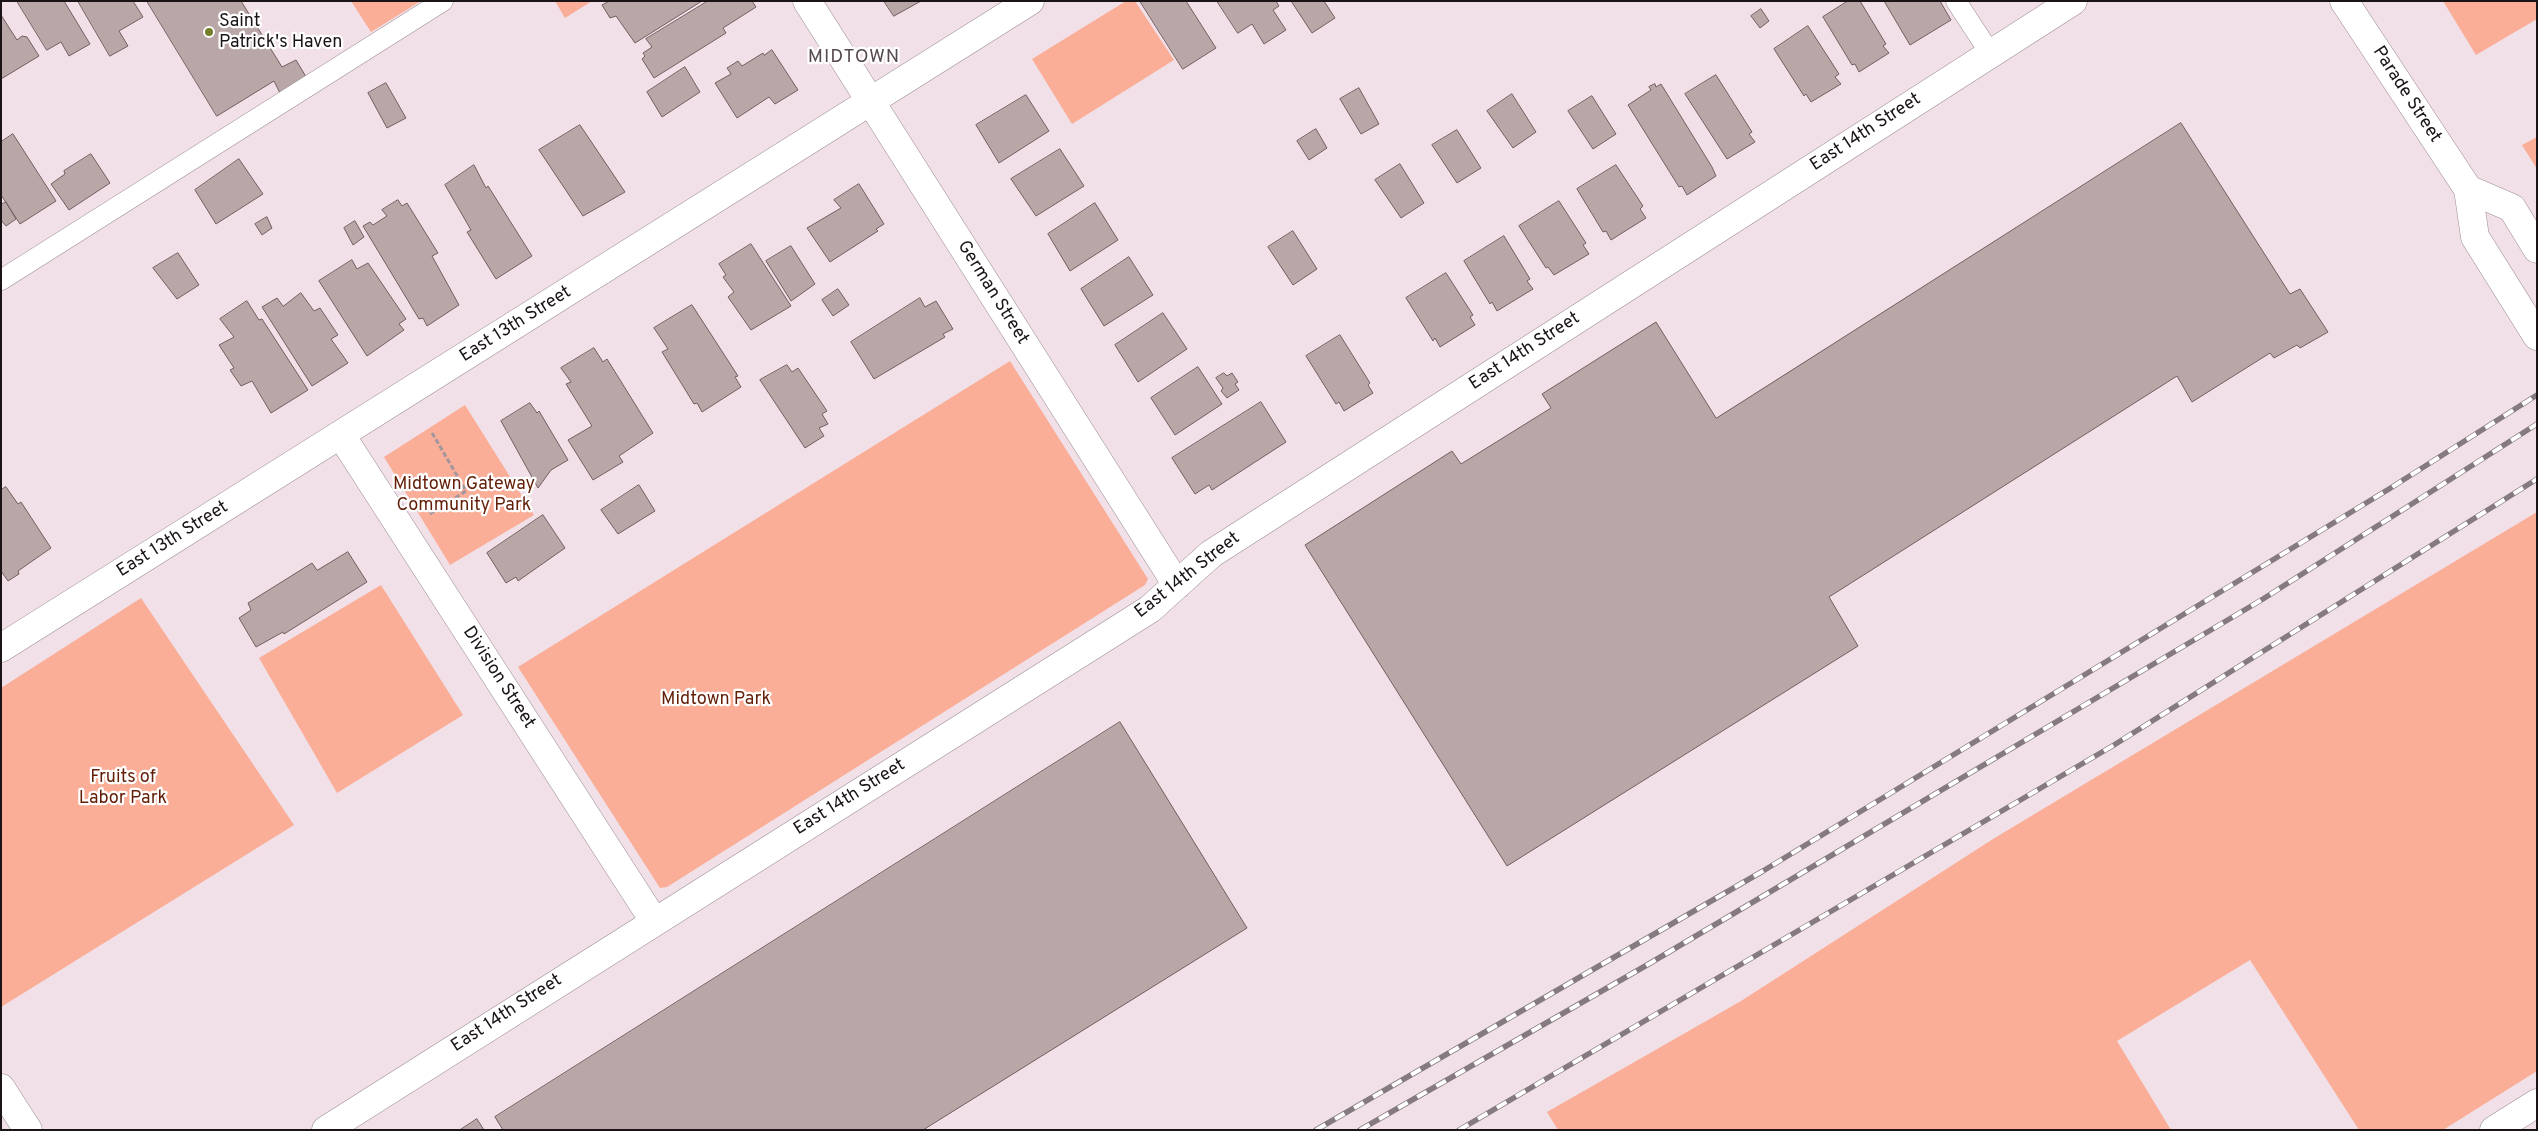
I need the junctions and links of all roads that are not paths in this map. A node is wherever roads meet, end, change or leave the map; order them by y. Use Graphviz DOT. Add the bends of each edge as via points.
graph roads {
  1 [pos="443,1"];
  2 [pos="808,1"];
  3 [pos="1030,1"];
  4 [pos="1956,1"];
  5 [pos="2073,1"];
  6 [pos="2344,1"];
  7 [pos="1990,53"];
  8 [pos="871,101"];
  9 [pos="2468,189"];
  10 [pos="2537,249"];
  11 [pos="1,280"];
  12 [pos="2537,336"];
  13 [pos="341,435"];
  14 [pos="1177,585"];
  15 [pos="1,648"];
  16 [pos="654,921"];
  17 [pos="1,1088"];
  18 [pos="2537,1103"];
  19 [pos="28,1130"];
  20 [pos="326,1130"];
  21 [pos="2494,1130"];
  1 -- 11 [label="lane"];
  2 -- 8 [label="street, German Street"];
  3 -- 8 [label="street, East 13th Street"];
  4 -- 7 [label="lane"];
  5 -- 7 [label="street, East 14th Street"];
  6 -- 9 [label="street, Parade Street"];
  7 -- 14 [label="street, East 14th Street" via="1211,554"];
  8 -- 13 [label="street, East 13th Street"];
  8 -- 14 [label="street, German Street"];
  9 -- 10 [label="street" via="2512,208"];
  9 -- 12 [label="street, Parade Street" via="2475,237"];
  13 -- 15 [label="street, East 13th Street"];
  13 -- 16 [label="street, Division Street"];
  14 -- 16 [label="street, East 14th Street" via="1150,609"];
  16 -- 20 [label="street, East 14th Street"];
  17 -- 19 [label="street"];
  18 -- 21 [label="street"];
}
